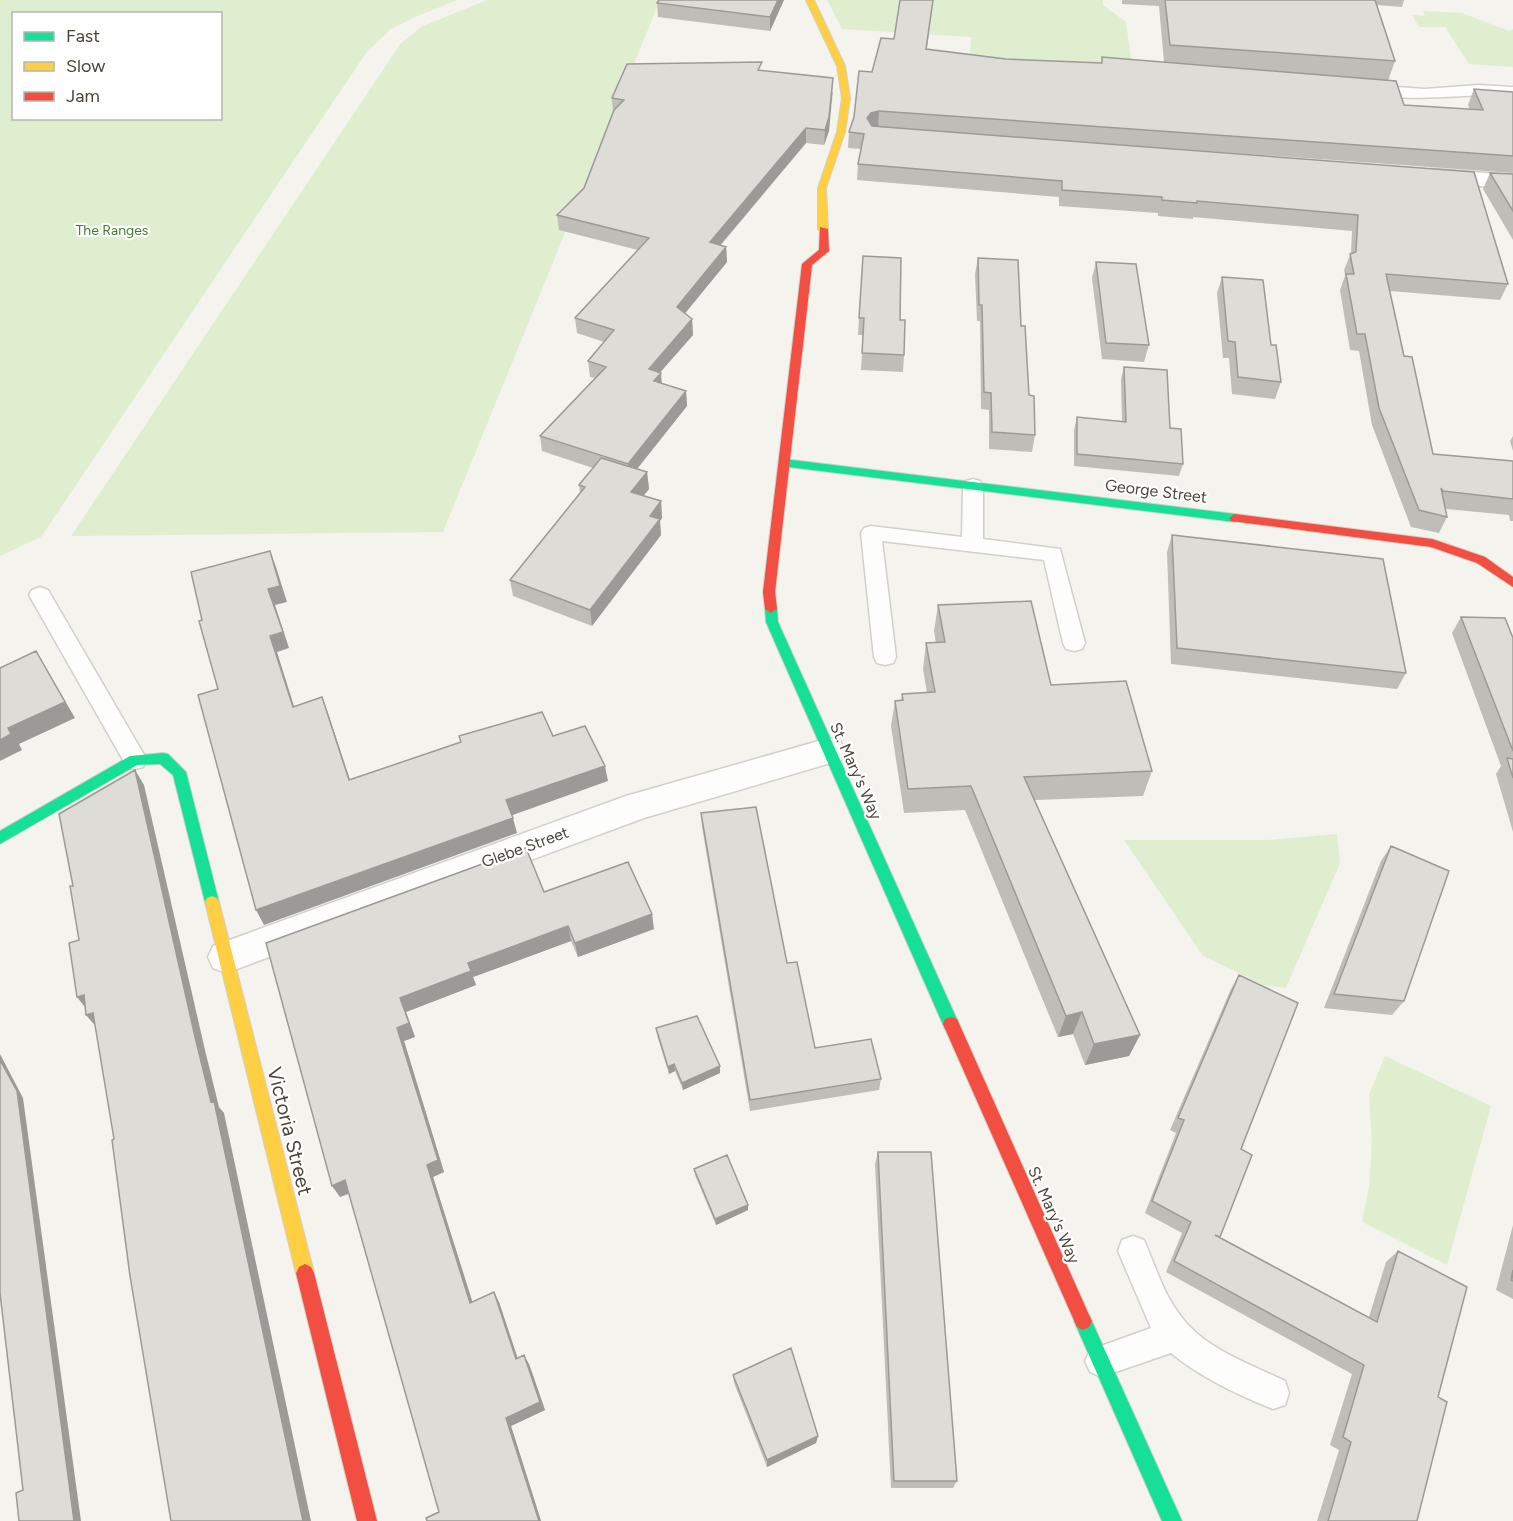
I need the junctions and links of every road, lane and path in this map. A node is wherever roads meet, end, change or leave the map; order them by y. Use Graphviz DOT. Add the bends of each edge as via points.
graph roads {
  1 [pos="810,0"];
  2 [pos="1354,88"];
  3 [pos="1513,91"];
  4 [pos="1407,174"];
  5 [pos="1513,182"];
  6 [pos="784,463"];
  7 [pos="973,486"];
  8 [pos="972,545"];
  9 [pos="1510,576"];
  10 [pos="40,595"];
  11 [pos="1074,643"];
  12 [pos="885,657"];
  13 [pos="829,751"];
  14 [pos="135,760"];
  15 [pos="0,838"];
  16 [pos="226,957"];
  17 [pos="1133,1251"];
  18 [pos="1175,1335"];
  19 [pos="1101,1361"];
  20 [pos="1273,1393"];
  21 [pos="367,1521"];
  22 [pos="1172,1521"];
  1 -- 6 [label="street, St. Mary's Way" via="841,66 846,98 841,132 822,188 824,251 807,264"];
  2 -- 3 [label="lane" via="1425,93"];
  4 -- 5 [label="street"];
  6 -- 7 [label="street, George Street"];
  6 -- 13 [label="street, St. Mary's Way" via="769,592 772,622"];
  7 -- 8 [label="lane"];
  7 -- 9 [label="street, George Street" via="1419,540 1466,551"];
  8 -- 11 [label="lane" via="1053,554"];
  8 -- 12 [label="lane" via="871,533"];
  10 -- 14 [label="lane"];
  13 -- 16 [label="street, Glebe Street" via="638,806"];
  13 -- 19 [label="street, St. Mary's Way"];
  14 -- 15 [label="street"];
  14 -- 16 [label="street, Victoria Street" via="163,758 179,772"];
  16 -- 21 [label="street, Victoria Street"];
  17 -- 18 [label="lane"];
  18 -- 19 [label="lane"];
  18 -- 20 [label="lane" via="1197,1352"];
  19 -- 22 [label="street, St. Mary's Way"];
}
